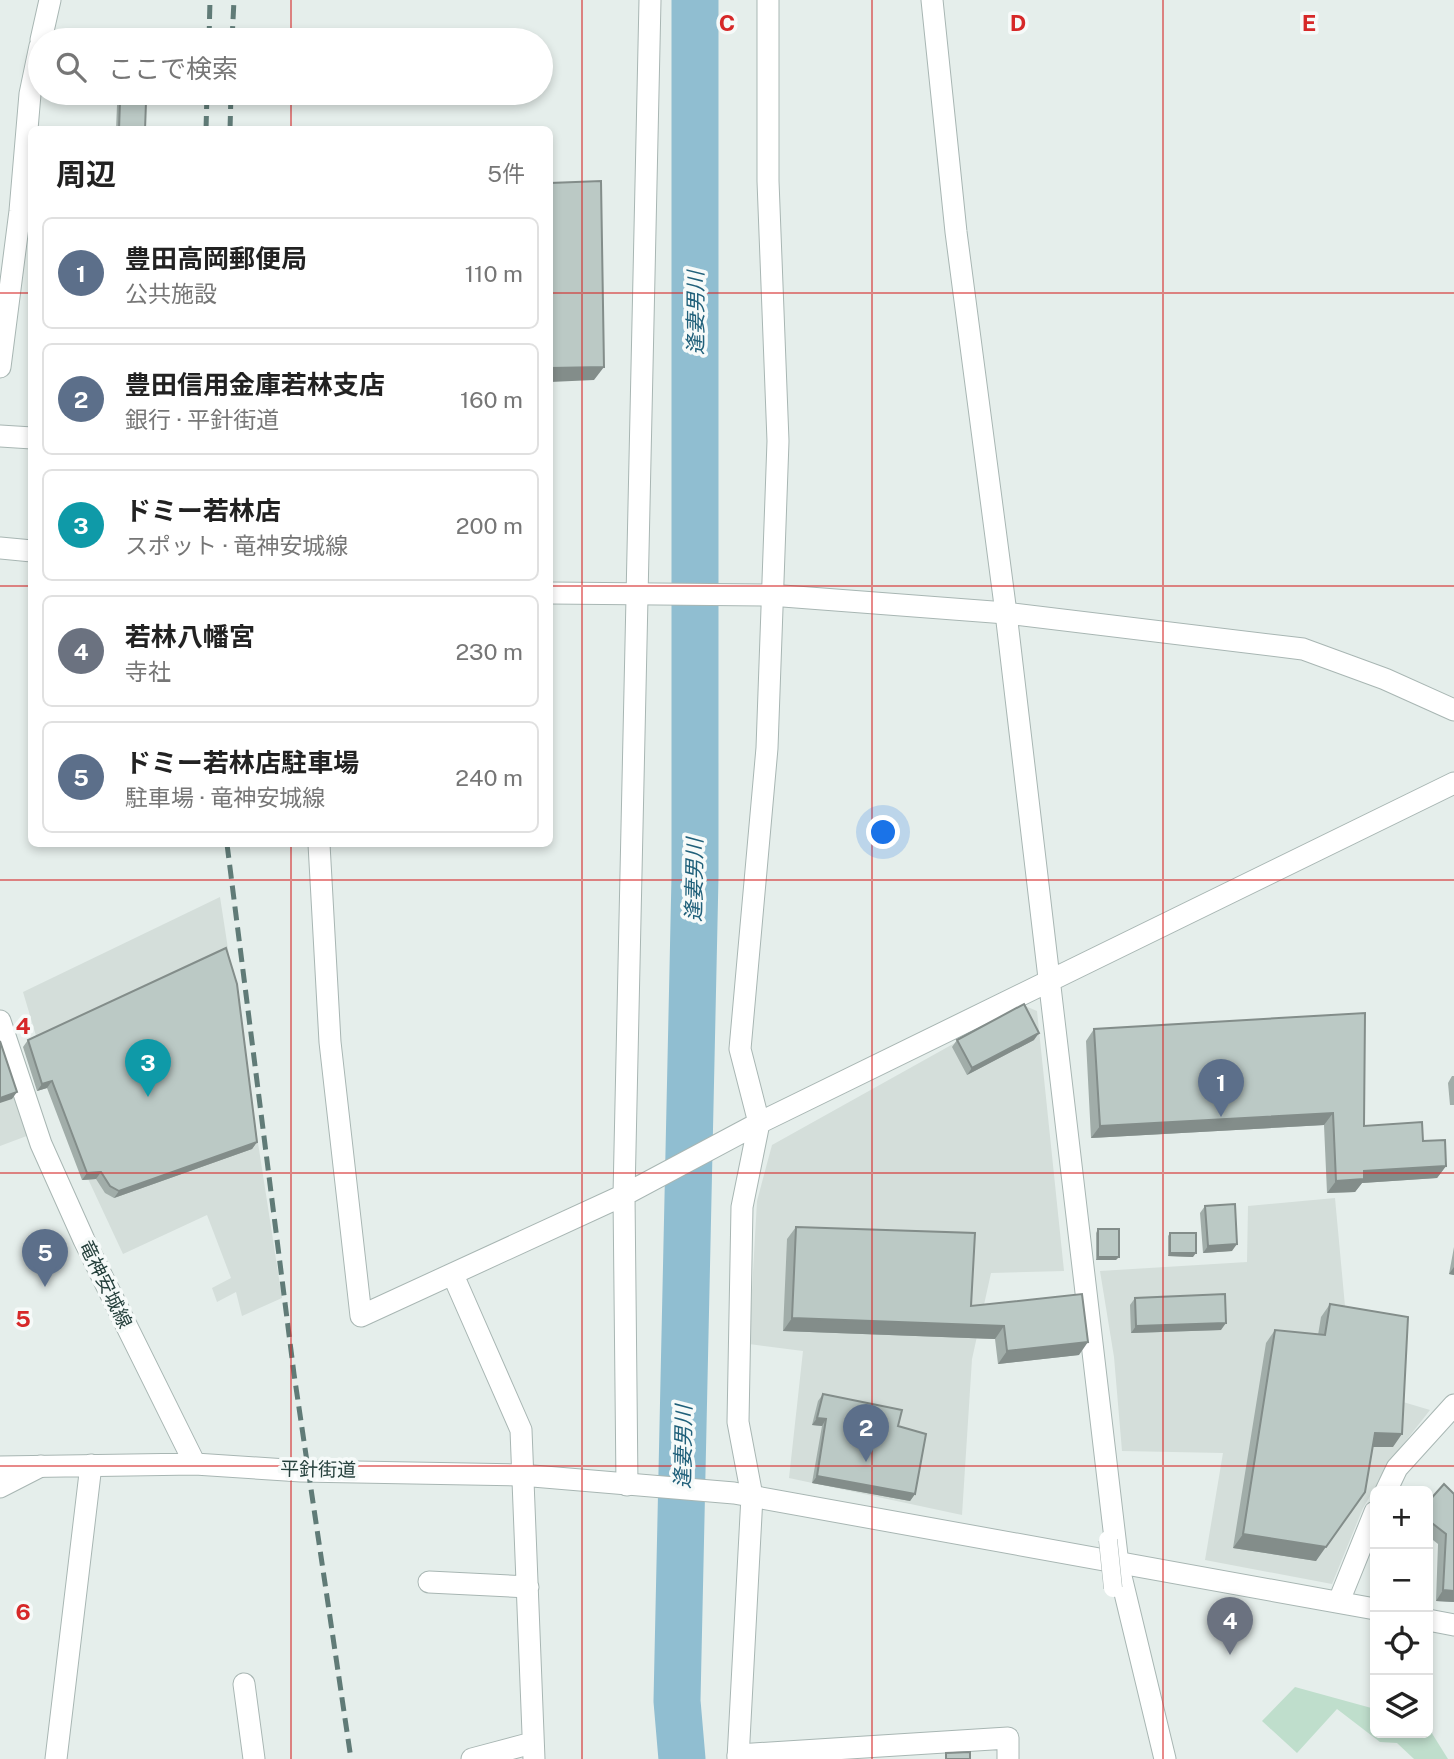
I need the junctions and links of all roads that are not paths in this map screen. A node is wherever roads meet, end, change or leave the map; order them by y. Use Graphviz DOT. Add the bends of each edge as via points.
graph roads {
  1 [pos="50,0"];
  2 [pos="650,0"];
  3 [pos="768,0"];
  4 [pos="932,0"];
  5 [pos="44,28"];
  6 [pos="29,105"];
  7 [pos="0,367"];
  8 [pos="0,436"];
  9 [pos="28,438"];
  10 [pos="0,548"];
  11 [pos="28,551"];
  12 [pos="553,593"];
  13 [pos="639,596"];
  14 [pos="765,596"];
  15 [pos="1006,613"];
  16 [pos="1454,709"];
  17 [pos="1454,783"];
  18 [pos="319,847"];
  19 [pos="1049,982"];
  20 [pos="0,1021"];
  21 [pos="755,1127"];
  22 [pos="630,1192"];
  23 [pos="453,1275"];
  24 [pos="1454,1405"];
  25 [pos="195,1464"];
  26 [pos="91,1465"];
  27 [pos="41,1466"];
  28 [pos="0,1467"];
  29 [pos="521,1475"];
  30 [pos="631,1484"];
  31 [pos="1388,1486"];
  32 [pos="0,1487"];
  33 [pos="743,1494"];
  34 [pos="1370,1524"];
  35 [pos="1108,1540"];
  36 [pos="1118,1564"];
  37 [pos="429,1582"];
  38 [pos="527,1587"];
  39 [pos="1113,1588"];
  40 [pos="1339,1601"];
  41 [pos="1370,1608"];
  42 [pos="1433,1621"];
  43 [pos="1454,1625"];
  44 [pos="244,1684"];
  45 [pos="533,1751"];
  46 [pos="738,1757"];
  47 [pos="56,1759"];
  48 [pos="254,1759"];
  49 [pos="472,1759"];
  50 [pos="1008,1759"];
  51 [pos="1165,1759"];
  1 -- 5 [label="street"];
  2 -- 13 [label="street"];
  3 -- 14 [label="street" via="768,181 778,442"];
  4 -- 15 [label="street" via="956,232"];
  6 -- 7 [label="street"];
  8 -- 9 [label="street"];
  10 -- 11 [label="street"];
  12 -- 13 [label="street"];
  13 -- 14 [label="street"];
  13 -- 22 [label="street"];
  14 -- 15 [label="street"];
  14 -- 21 [label="street" via="767,748 740,1049"];
  15 -- 16 [label="street" via="1303,649"];
  15 -- 19 [label="street"];
  17 -- 19 [label="street"];
  18 -- 23 [label="street" via="330,1042 361,1317"];
  19 -- 21 [label="street"];
  19 -- 36 [label="street"];
  20 -- 25 [label="street, 竜神安城線" via="41,1144"];
  21 -- 22 [label="street"];
  21 -- 33 [label="street" via="742,1221 738,1422"];
  22 -- 23 [label="street"];
  22 -- 30 [label="street"];
  23 -- 29 [label="street" via="521,1430"];
  24 -- 31 [label="street" via="1397,1468"];
  25 -- 26 [label="street, 平針街道"];
  25 -- 29 [label="street, 平針街道"];
  26 -- 27 [label="street, 平針街道"];
  26 -- 47 [label="street"];
  27 -- 28 [label="street, 平針街道"];
  27 -- 32 [label="street"];
  29 -- 30 [label="street, 平針街道"];
  29 -- 38 [label="street"];
  30 -- 33 [label="street, 平針街道"];
  33 -- 36 [label="street, 平針街道"];
  33 -- 46 [label="street"];
  34 -- 40 [label="street"];
  35 -- 39 [label="street, bridge"];
  36 -- 40 [label="street, 平針街道"];
  36 -- 51 [label="street"];
  37 -- 38 [label="street"];
  38 -- 45 [label="street"];
  40 -- 41 [label="street, 平針街道"];
  42 -- 43 [label="street"];
  44 -- 48 [label="street"];
  45 -- 49 [label="street"];
  46 -- 50 [label="street" via="1008,1738"];
}
